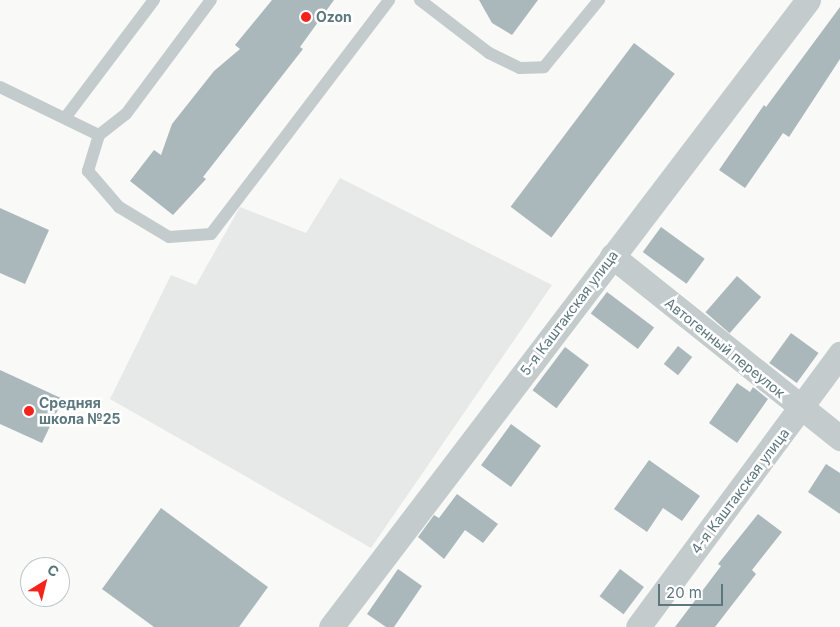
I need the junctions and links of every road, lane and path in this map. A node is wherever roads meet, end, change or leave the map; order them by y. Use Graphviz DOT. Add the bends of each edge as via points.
graph roads {
  1 [pos="154,0"];
  2 [pos="212,0"];
  3 [pos="389,0"];
  4 [pos="420,0"];
  5 [pos="599,0"];
  6 [pos="808,0"];
  7 [pos="0,87"];
  8 [pos="65,118"];
  9 [pos="100,135"];
  10 [pos="612,256"];
  11 [pos="840,354"];
  12 [pos="801,410"];
  13 [pos="840,438"];
  14 [pos="331,627"];
  15 [pos="638,627"];
  1 -- 8 [label="lane"];
  2 -- 9 [label="lane" via="126,114"];
  3 -- 9 [label="lane" via="211,234 169,237 118,207 88,171"];
  4 -- 5 [label="lane" via="489,54 520,68 544,67"];
  6 -- 10 [label="street, 5-я Каштакская улица"];
  7 -- 8 [label="lane"];
  8 -- 9 [label="lane"];
  10 -- 12 [label="street, Автогенный переулок"];
  10 -- 14 [label="street, 5-я Каштакская улица"];
  11 -- 12 [label="street, 4-я Каштакская улица"];
  12 -- 13 [label="street, Автогенный переулок"];
  12 -- 15 [label="street, 4-я Каштакская улица"];
}
